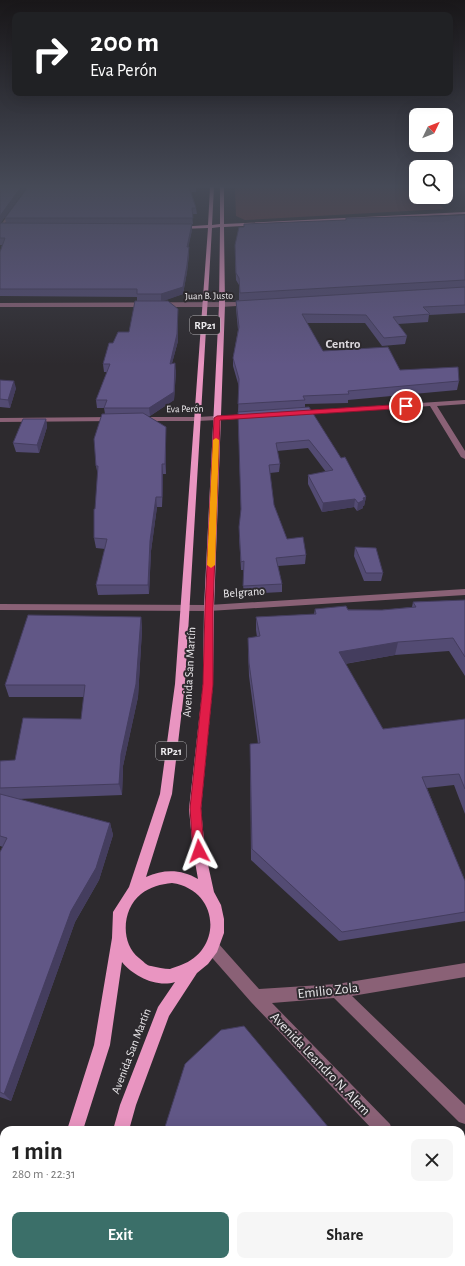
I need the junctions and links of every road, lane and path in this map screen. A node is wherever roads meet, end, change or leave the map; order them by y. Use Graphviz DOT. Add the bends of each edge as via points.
graph roads {
  1 [pos="209,246"];
  2 [pos="222,246"];
  3 [pos="255,303"];
  4 [pos="0,305"];
  5 [pos="206,305"];
  6 [pos="222,305"];
  7 [pos="465,402"];
  8 [pos="433,404"];
  9 [pos="291,413"];
  10 [pos="260,415"];
  11 [pos="217,418"];
  12 [pos="198,419"];
  13 [pos="0,420"];
  14 [pos="465,457"];
  15 [pos="465,592"];
  16 [pos="0,607"];
  17 [pos="184,607"];
  18 [pos="209,608"];
  19 [pos="135,890"];
  20 [pos="208,894"];
  21 [pos="119,938"];
  22 [pos="212,947"];
  23 [pos="192,968"];
  24 [pos="465,970"];
  25 [pos="337,991"];
  26 [pos="256,997"];
  27 [pos="465,1116"];
  28 [pos="76,1126"];
  29 [pos="122,1126"];
  30 [pos="380,1126"];
  1 -- 5 [label="main road, Avenida San Martín / RP21"];
  2 -- 6 [label="main road, Avenida San Martín / RP21"];
  3 -- 6 [label="street, Juan B. Justo"];
  4 -- 5 [label="street, Juan B. Justo"];
  5 -- 6 [label="street, Juan B. Justo"];
  5 -- 12 [label="main road, Avenida San Martín / RP21"];
  6 -- 11 [label="main road, Avenida San Martín / RP21"];
  7 -- 8 [label="street"];
  8 -- 9 [label="street"];
  8 -- 14 [label="street"];
  10 -- 11 [label="street, Eva Perón"];
  11 -- 12 [label="street, Eva Perón"];
  11 -- 18 [label="main road, Avenida San Martín / RP21"];
  12 -- 13 [label="street, Eva Perón"];
  12 -- 17 [label="main road, Avenida San Martín / RP21"];
  15 -- 18 [label="street, Belgrano"];
  16 -- 17 [label="street, Belgrano"];
  17 -- 18 [label="street, Belgrano"];
  17 -- 19 [label="main road, Avenida San Martín / RP21" via="180,684 166,794"];
  18 -- 20 [label="main road, Avenida San Martín / RP21" via="208,684 195,808 199,851"];
  19 -- 20 [label="main road" via="159,877 173,876 186,878 198,884"];
  19 -- 21 [label="main road, Avenida San Martín / RP21" via="120,912"];
  20 -- 22 [label="main road, Avenida San Martín / RP21" via="217,919 217,933"];
  21 -- 23 [label="main road" via="128,958 146,973 170,976"];
  21 -- 28 [label="main road, Avenida San Martín / RP21" via="102,1045"];
  22 -- 23 [label="main road, Avenida San Martín / RP21"];
  22 -- 26 [label="street"];
  23 -- 29 [label="main road, Avenida San Martín / RP21" via="163,1012"];
  24 -- 25 [label="street, Emilio Zola"];
  25 -- 26 [label="street, Emilio Zola"];
  25 -- 27 [label="street"];
  26 -- 30 [label="street, Avenida Leandro N. Alem"];
}
